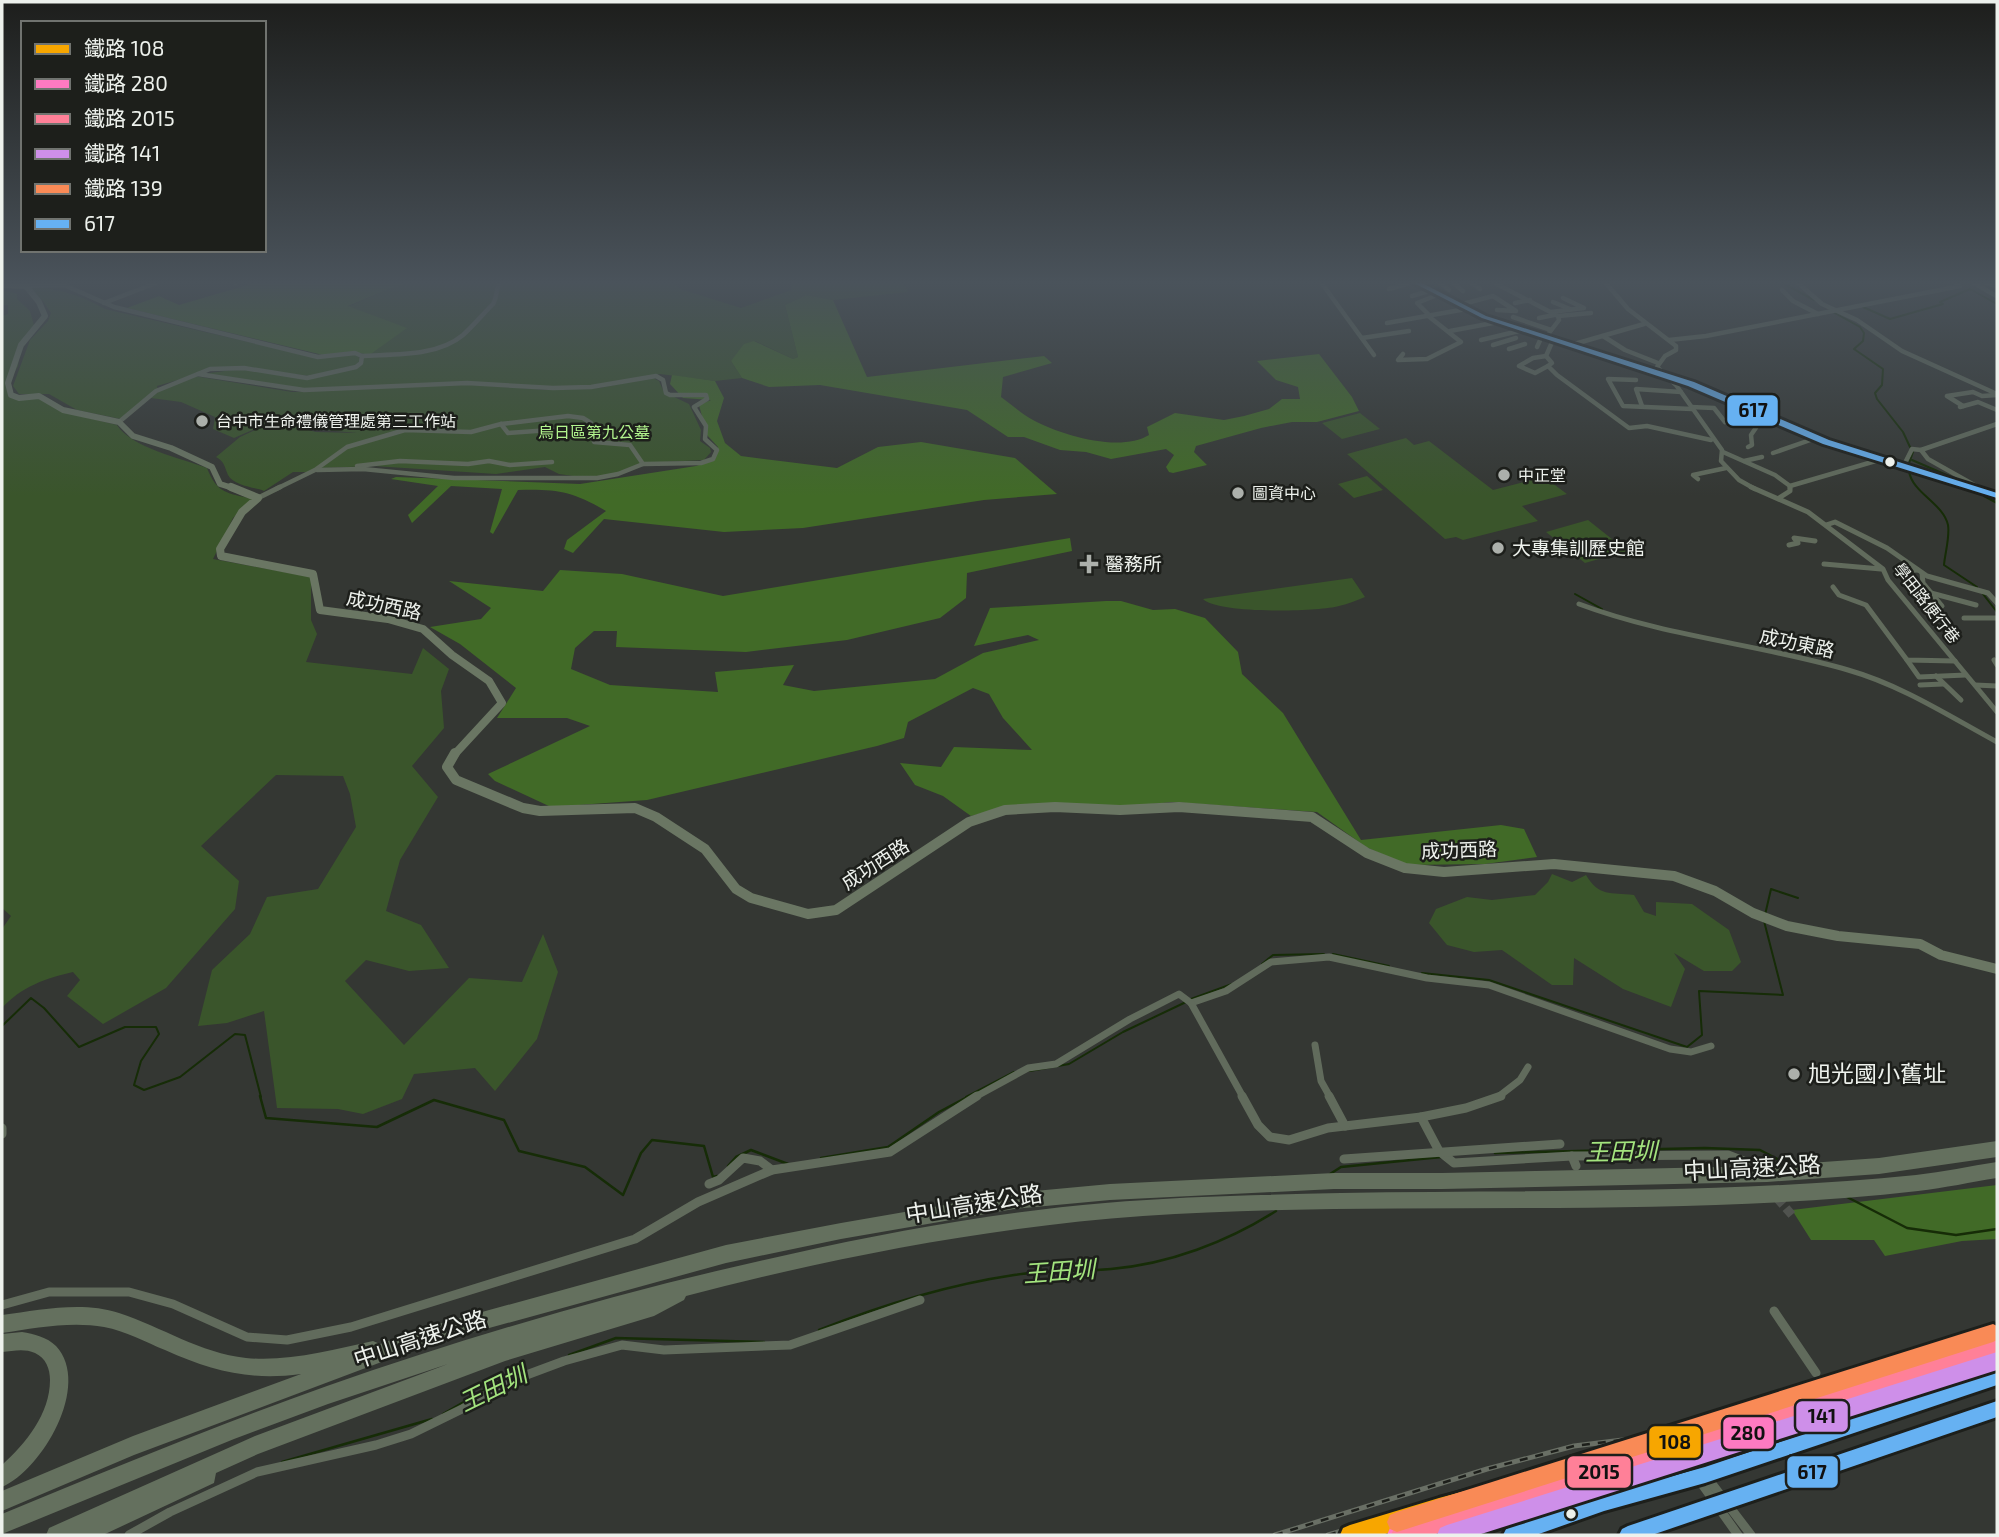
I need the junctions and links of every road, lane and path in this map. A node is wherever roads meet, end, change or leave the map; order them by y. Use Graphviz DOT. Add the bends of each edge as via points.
graph roads {
  1 [pos="20,353"];
  2 [pos="301,353"];
  3 [pos="405,353"];
  4 [pos="1440,353"];
  5 [pos="1546,353"];
  6 [pos="1595,353"];
  7 [pos="1634,353"];
  8 [pos="1672,353"];
  9 [pos="1906,353"];
  10 [pos="1403,354"];
  11 [pos="362,356"];
  12 [pos="1546,356"];
  13 [pos="1658,363"];
  14 [pos="1548,366"];
  15 [pos="198,374"];
  16 [pos="1669,377"];
  17 [pos="1636,380"];
  18 [pos="1681,392"];
  19 [pos="1997,394"];
  20 [pos="1642,406"];
  21 [pos="1691,408"];
  22 [pos="1997,410"];
  23 [pos="1764,416"];
  24 [pos="120,422"];
  25 [pos="1725,422"];
  26 [pos="501,424"];
  27 [pos="1997,424"];
  28 [pos="592,427"];
  29 [pos="1816,438"];
  30 [pos="1712,440"];
  31 [pos="1748,447"];
  32 [pos="1921,450"];
  33 [pos="1723,452"];
  34 [pos="1773,453"];
  35 [pos="1762,457"];
  36 [pos="1879,460"];
  37 [pos="1744,461"];
  38 [pos="552,462"];
  39 [pos="643,464"];
  40 [pos="348,467"];
  41 [pos="1903,467"];
  42 [pos="1726,468"];
  43 [pos="316,470"];
  44 [pos="1698,480"];
  45 [pos="1790,486"];
  46 [pos="1993,495"];
  47 [pos="258,498"];
  48 [pos="1779,498"];
  49 [pos="1826,525"];
  50 [pos="1815,541"];
  51 [pos="1789,545"];
  52 [pos="1824,564"];
  53 [pos="1883,569"];
  54 [pos="1896,571"];
  55 [pos="1921,572"];
  56 [pos="1833,587"];
  57 [pos="1931,593"];
  58 [pos="1997,603"];
  59 [pos="1579,604"];
  60 [pos="1976,605"];
  61 [pos="1942,606"];
  62 [pos="1964,618"];
  63 [pos="1997,618"];
  64 [pos="1907,660"];
  65 [pos="1955,661"];
  66 [pos="1966,675"];
  67 [pos="1936,676"];
  68 [pos="1943,684"];
  69 [pos="1920,685"];
  70 [pos="1975,685"];
  71 [pos="1997,686"];
  72 [pos="1961,700"];
  73 [pos="1997,712"];
  74 [pos="1997,742"];
  75 [pos="1997,969"];
  76 [pos="1189,1001"];
  77 [pos="1315,1045"];
  78 [pos="1711,1046"];
  79 [pos="1528,1067"];
  80 [pos="1421,1116"];
  81 [pos="1345,1126"];
  82 [pos="2,1128"];
  83 [pos="2,1134"];
  84 [pos="1560,1144"];
  85 [pos="1997,1149"];
  86 [pos="1439,1151"];
  87 [pos="1572,1156"];
  88 [pos="1344,1159"];
  89 [pos="1746,1162"];
  90 [pos="1576,1166"];
  91 [pos="772,1170"];
  92 [pos="1997,1170"];
  93 [pos="709,1184"];
  94 [pos="1319,1202"];
  95 [pos="694,1285"];
  96 [pos="920,1300"];
  97 [pos="2,1305"];
  98 [pos="1774,1311"];
  99 [pos="33,1320"];
  100 [pos="2,1324"];
  101 [pos="2,1331"];
  102 [pos="424,1337"];
  103 [pos="2,1343"];
  104 [pos="1815,1373"];
  105 [pos="1997,1377"];
  106 [pos="1997,1409"];
  107 [pos="346,1411"];
  108 [pos="1701,1476"];
  109 [pos="2,1477"];
  110 [pos="2,1501"];
  111 [pos="1722,1504"];
  112 [pos="2,1524"];
  113 [pos="1523,1533"];
  114 [pos="56,1535"];
  115 [pos="80,1535"];
  116 [pos="129,1535"];
  117 [pos="1628,1535"];
  118 [pos="1738,1535"];
  119 [pos="1751,1535"];
  1 -- 24 [label="street" via="8,383 11,395 39,396 63,410"];
  2 -- 11 [label="street"];
  3 -- 11 [label="street"];
  4 -- 10 [label="street" via="1427,359 1398,360"];
  5 -- 12 [label="street"];
  6 -- 16 [label="street"];
  7 -- 13 [label="street"];
  8 -- 13 [label="street"];
  9 -- 19 [label="street"];
  11 -- 15 [label="street" via="356,367 307,378 232,367"];
  12 -- 14 [label="street" via="1552,363"];
  12 -- 14 [label="street" via="1519,366 1535,373"];
  13 -- 16 [label="street"];
  14 -- 30 [label="street" via="1629,428 1647,426"];
  15 -- 24 [label="street" via="156,391"];
  15 -- 39 [label="street" via="304,390 467,383 591,387 651,376 663,380 670,395 706,395 707,399 694,407 706,426 705,439 718,450 713,459"];
  16 -- 18 [label="street"];
  16 -- 23 [label="street"];
  17 -- 20 [label="street" via="1608,379 1623,406"];
  18 -- 20 [label="street" via="1636,389"];
  18 -- 21 [label="street"];
  19 -- 22 [label="street" via="1947,396 1961,407 1978,402"];
  20 -- 21 [label="street"];
  21 -- 25 [label="street" via="1714,408"];
  21 -- 30 [label="street"];
  23 -- 29 [label="street"];
  23 -- 31 [label="street"];
  24 -- 47 [label="street" via="134,436 212,467 223,486"];
  26 -- 28 [label="street" via="568,416 588,420"];
  26 -- 28 [label="street" via="508,433"];
  26 -- 43 [label="street" via="471,432 396,432 347,447"];
  27 -- 32 [label="street"];
  28 -- 39 [label="street" via="594,442 630,445"];
  29 -- 34 [label="street"];
  29 -- 36 [label="street"];
  30 -- 33 [label="street"];
  32 -- 41 [label="street" via="1912,449"];
  32 -- 46 [label="street" via="1928,459"];
  33 -- 37 [label="street"];
  33 -- 42 [label="street" via="1721,461"];
  35 -- 37 [label="street"];
  36 -- 41 [label="street"];
  36 -- 45 [label="street"];
  37 -- 45 [label="street"];
  38 -- 40 [label="street" via="510,466 489,461 400,461"];
  39 -- 40 [label="street" via="589,480 441,477"];
  40 -- 43 [label="street"];
  41 -- 46 [label="street"];
  42 -- 44 [label="street" via="1693,475"];
  42 -- 48 [label="street, 學田路便行巷" via="1743,484"];
  43 -- 47 [label="street"];
  45 -- 48 [label="street"];
  47 -- 75 [label="street, 成功西路" via="243,512 220,549 221,556 313,574 320,610 425,630 496,691 502,703 449,760 447,767 456,780 540,811 635,808 705,849 736,889 763,904 808,914 836,910 969,822 1005,810 1179,807 1312,817 1367,853 1422,871 1554,864 1674,876 1787,926 1920,944 1941,956"];
  48 -- 49 [label="street, 學田路便行巷"];
  49 -- 53 [label="street, 學田路便行巷"];
  49 -- 55 [label="street" via="1835,522 1888,548"];
  50 -- 51 [label="street" via="1794,538 1798,543"];
  52 -- 53 [label="street"];
  53 -- 65 [label="street, 學田路便行巷"];
  54 -- 55 [label="street"];
  55 -- 57 [label="street"];
  55 -- 58 [label="street" via="1988,593"];
  56 -- 64 [label="street" via="1839,595 1866,605"];
  57 -- 60 [label="street"];
  57 -- 61 [label="street"];
  59 -- 74 [label="street, 成功東路" via="1637,625 1857,672"];
  62 -- 63 [label="street"];
  64 -- 65 [label="street, 學田路便行巷"];
  64 -- 67 [label="street" via="1919,677"];
  65 -- 66 [label="street, 學田路便行巷"];
  66 -- 67 [label="street"];
  66 -- 70 [label="street, 學田路便行巷"];
  67 -- 68 [label="street"];
  68 -- 69 [label="street"];
  68 -- 72 [label="street"];
  70 -- 71 [label="street"];
  70 -- 73 [label="street, 學田路便行巷"];
  76 -- 78 [label="street" via="1226,991 1271,962 1329,957 1427,978 1489,985 1670,1049 1691,1052"];
  76 -- 81 [label="street" via="1258,1125 1270,1137 1289,1140"];
  76 -- 91 [label="street" via="1179,994 1056,1064 1028,1068 994,1085 890,1152"];
  77 -- 81 [label="street" via="1321,1081"];
  79 -- 80 [label="street" via="1523,1079 1495,1099"];
  80 -- 81 [label="street"];
  80 -- 86 [label="street"];
  82 -- 83 [label="street"];
  84 -- 86 [label="street"];
  85 -- 102 [label="highway, 中山高速公路" via="1879,1166 1767,1174 1264,1183 1014,1201 841,1231 690,1264"];
  86 -- 87 [label="street" via="1454,1163"];
  86 -- 88 [label="street"];
  87 -- 89 [label="street" via="1728,1155"];
  87 -- 90 [label="street"];
  91 -- 93 [label="street" via="754,1158 742,1158 720,1180"];
  91 -- 97 [label="street" via="698,1202 635,1239 351,1328 287,1339 247,1337 173,1304 129,1292 49,1292"];
  92 -- 94 [label="highway, 中山高速公路" via="1922,1182 1689,1197"];
  94 -- 95 [label="highway, 中山高速公路" via="1121,1210 1015,1221 828,1254"];
  95 -- 107 [label="highway" via="654,1307 505,1352"];
  95 -- 112 [label="highway, 中山高速公路" via="581,1314 371,1380"];
  96 -- 116 [label="street" via="790,1345 664,1350 622,1345 564,1362 505,1383 411,1434 257,1472"];
  98 -- 104 [label="street"];
  99 -- 100 [label="highway"];
  99 -- 101 [label="highway"];
  99 -- 102 [label="highway" via="94,1317 118,1322 172,1346 246,1367 307,1364"];
  102 -- 110 [label="highway, 中山高速公路" via="133,1446"];
  103 -- 109 [label="highway" via="38,1343 50,1350 61,1375 50,1420"];
  105 -- 108 [label="main road"];
  106 -- 111 [label="main road"];
  107 -- 114 [label="highway" via="255,1446"];
  107 -- 115 [label="highway"];
  108 -- 111 [label="street"];
  108 -- 113 [label="main road" via="1604,1503"];
  111 -- 117 [label="main road"];
  111 -- 118 [label="street"];
  111 -- 119 [label="street"];
}
